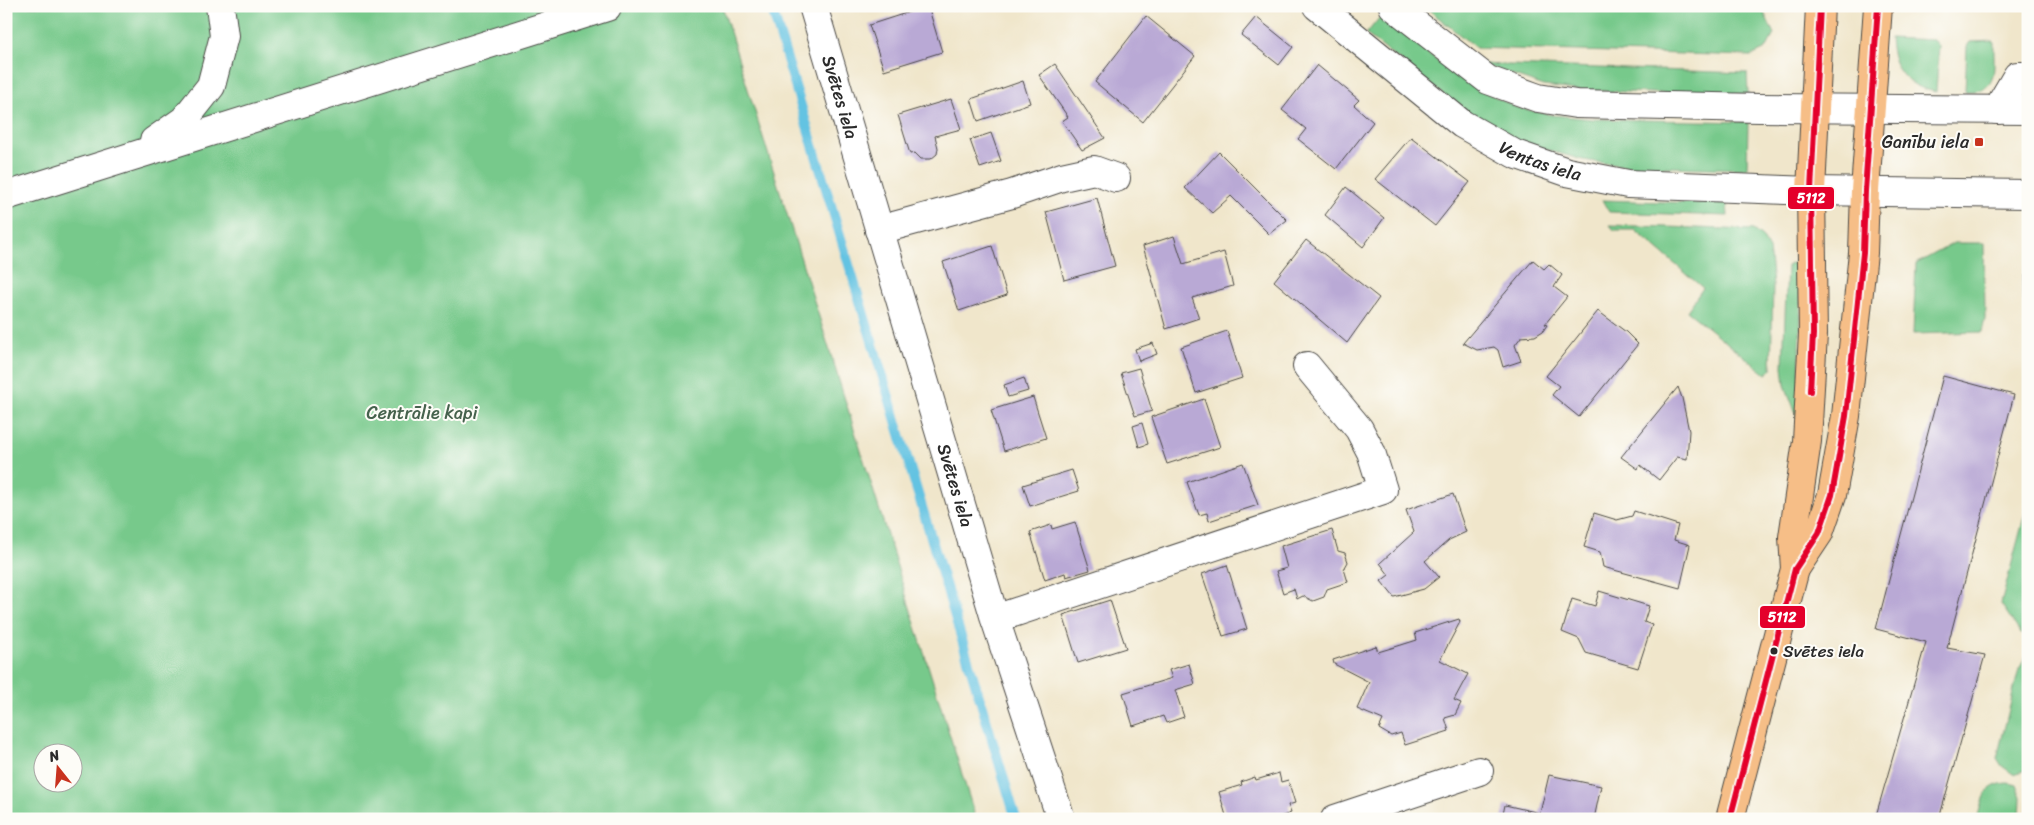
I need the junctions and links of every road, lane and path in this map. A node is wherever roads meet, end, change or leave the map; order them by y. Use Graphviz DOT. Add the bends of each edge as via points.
graph roads {
  1 [pos="220,6"];
  2 [pos="813,6"];
  3 [pos="1317,6"];
  4 [pos="1392,6"];
  5 [pos="1820,6"];
  6 [pos="1878,6"];
  7 [pos="607,7"];
  8 [pos="2028,76"];
  9 [pos="1816,107"];
  10 [pos="1872,108"];
  11 [pos="1997,110"];
  12 [pos="2028,110"];
  13 [pos="132,156"];
  14 [pos="1116,178"];
  15 [pos="1811,191"];
  16 [pos="1865,191"];
  17 [pos="2028,194"];
  18 [pos="6,196"];
  19 [pos="879,230"];
  20 [pos="1307,366"];
  21 [pos="1795,569"];
  22 [pos="995,619"];
  23 [pos="1479,771"];
  24 [pos="1061,819"];
  25 [pos="1335,819"];
  26 [pos="1730,819"];
  1 -- 13 [label="street" via="224,36 211,86 184,120"];
  2 -- 19 [label="street, Svētes iela"];
  3 -- 15 [label="street, Ventas iela" via="1462,124 1515,154 1568,172 1628,184"];
  4 -- 9 [label="street" via="1488,80 1538,98 1576,104"];
  5 -- 9 [label="highway"];
  6 -- 10 [label="highway"];
  7 -- 13 [label="street"];
  8 -- 11 [label="street" via="2018,76"];
  9 -- 10 [label="street"];
  9 -- 15 [label="highway"];
  10 -- 11 [label="street"];
  10 -- 16 [label="highway"];
  11 -- 12 [label="street"];
  13 -- 18 [label="street"];
  14 -- 19 [label="street" via="1094,170 1062,177"];
  15 -- 16 [label="street, Ventas iela"];
  15 -- 21 [label="highway" via="1813,334 1807,441 1793,536"];
  16 -- 17 [label="street, Ventas iela"];
  16 -- 21 [label="highway" via="1863,253 1847,406 1832,495 1819,533"];
  19 -- 22 [label="street, Svētes iela"];
  20 -- 22 [label="street" via="1359,429 1371,452 1383,490"];
  21 -- 26 [label="highway"];
  22 -- 24 [label="street, Svētes iela"];
  23 -- 25 [label="street"];
}
